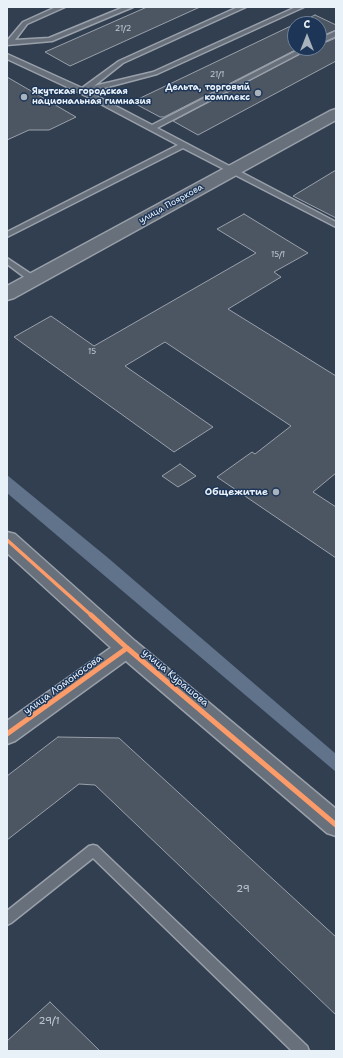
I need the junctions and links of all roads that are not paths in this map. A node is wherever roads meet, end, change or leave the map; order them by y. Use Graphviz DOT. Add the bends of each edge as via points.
graph roads {
  1 [pos="62,7"];
  2 [pos="130,7"];
  3 [pos="243,7"];
  4 [pos="301,7"];
  5 [pos="336,33"];
  6 [pos="327,38"];
  7 [pos="8,42"];
  8 [pos="7,56"];
  9 [pos="292,56"];
  10 [pos="83,91"];
  11 [pos="336,114"];
  12 [pos="152,128"];
  13 [pos="184,145"];
  14 [pos="231,171"];
  15 [pos="336,225"];
  16 [pos="7,235"];
  17 [pos="7,260"];
  18 [pos="34,280"];
  19 [pos="7,294"];
  20 [pos="7,540"];
  21 [pos="127,648"];
  22 [pos="7,734"];
  23 [pos="336,825"];
  24 [pos="7,919"];
  25 [pos="302,1051"];
  1 -- 7 [label="lane" via="24,23"];
  2 -- 7 [label="lane" via="50,40"];
  3 -- 10 [label="lane" via="121,62"];
  4 -- 10 [label="lane" via="155,73"];
  5 -- 6 [label="lane"];
  8 -- 10 [label="lane"];
  9 -- 12 [label="lane"];
  10 -- 12 [label="lane"];
  11 -- 14 [label="main road, улица Пояркова"];
  12 -- 13 [label="lane"];
  13 -- 14 [label="lane"];
  13 -- 16 [label="lane"];
  14 -- 15 [label="lane"];
  14 -- 18 [label="main road, улица Пояркова"];
  17 -- 18 [label="lane"];
  18 -- 19 [label="main road, улица Пояркова"];
  20 -- 21 [label="main road, улица Курашова"];
  21 -- 22 [label="street, улица Ломоносова"];
  21 -- 23 [label="main road, улица Курашова"];
  24 -- 25 [label="lane" via="93,850"];
}
